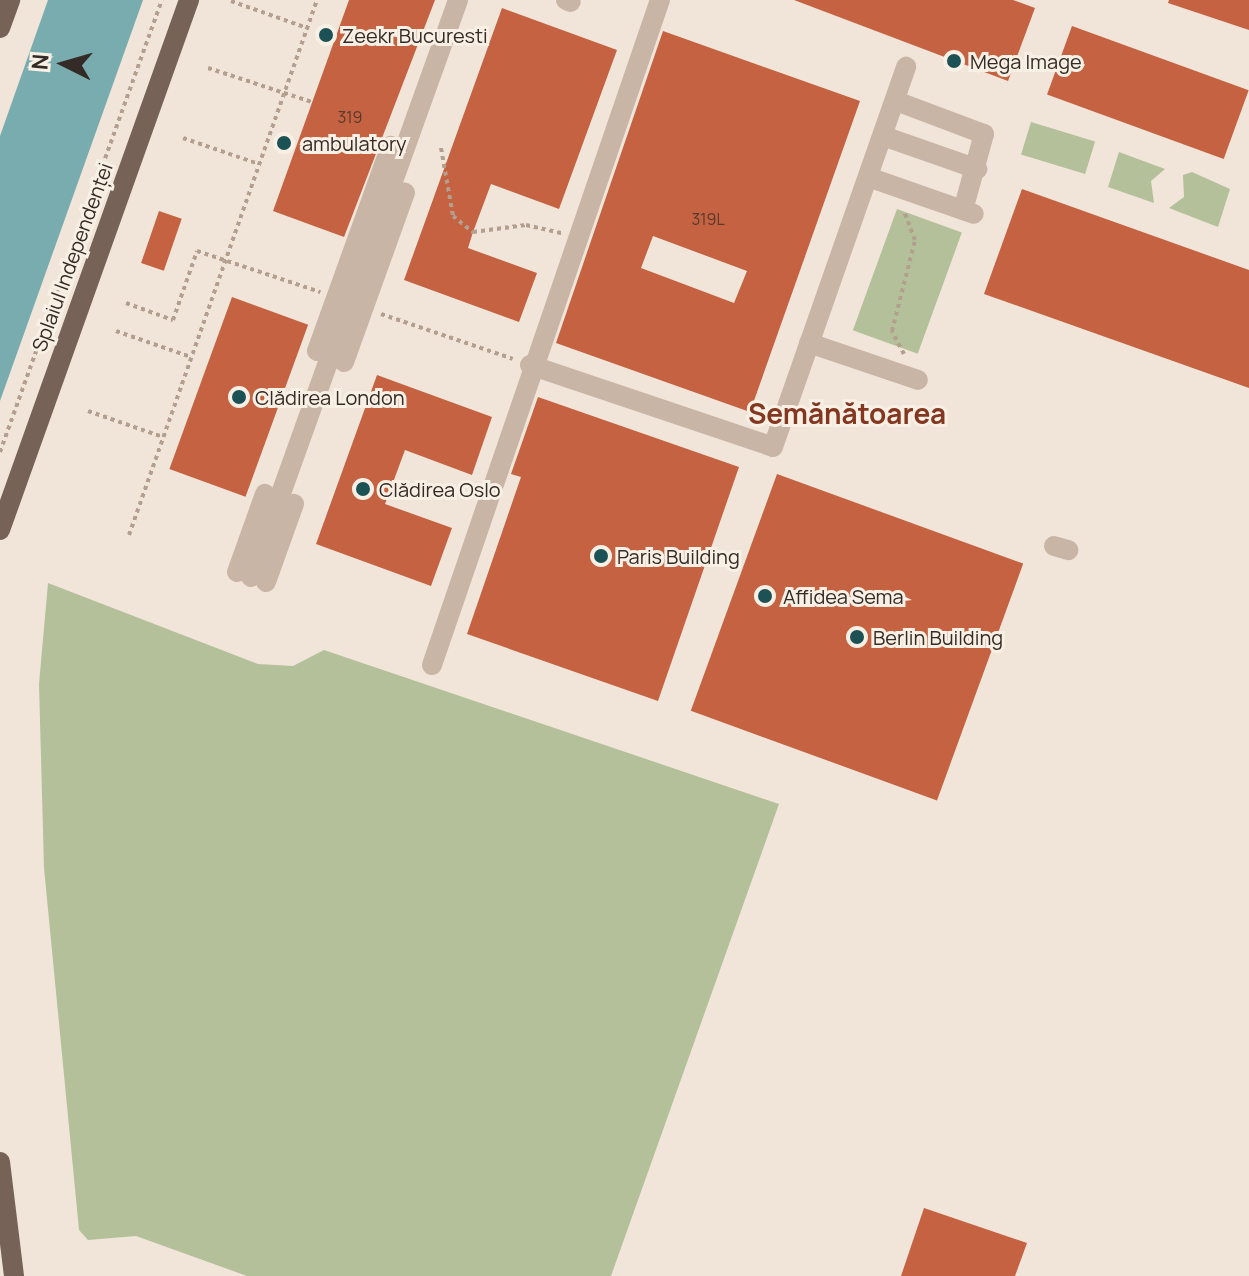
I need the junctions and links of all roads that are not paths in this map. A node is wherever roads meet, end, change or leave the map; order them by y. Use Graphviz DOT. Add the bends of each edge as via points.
graph roads {
  1 [pos="10,0"];
  2 [pos="189,0"];
  3 [pos="444,0"];
  4 [pos="458,0"];
  5 [pos="473,0"];
  6 [pos="660,0"];
  7 [pos="0,28"];
  8 [pos="434,29"];
  9 [pos="459,39"];
  10 [pos="906,67"];
  11 [pos="896,101"];
  12 [pos="883,136"];
  13 [pos="391,146"];
  14 [pos="418,156"];
  15 [pos="977,169"];
  16 [pos="868,177"];
  17 [pos="809,343"];
  18 [pos="317,351"];
  19 [pos="344,362"];
  20 [pos="530,365"];
  21 [pos="918,380"];
  22 [pos="265,494"];
  23 [pos="294,504"];
  24 [pos="0,530"];
  25 [pos="251,577"];
  26 [pos="432,665"];
  27 [pos="0,1162"];
  28 [pos="14,1276"];
  1 -- 7 [label="main road"];
  2 -- 24 [label="main road, Splaiul Independenței"];
  3 -- 8 [label="lane"];
  4 -- 25 [label="lane"];
  5 -- 9 [label="lane"];
  6 -- 20 [label="lane"];
  10 -- 11 [label="lane"];
  11 -- 12 [label="lane"];
  11 -- 15 [label="lane" via="980,130 987,141"];
  12 -- 15 [label="lane"];
  12 -- 16 [label="lane"];
  13 -- 18 [label="lane"];
  14 -- 19 [label="lane"];
  15 -- 16 [label="lane" via="969,212"];
  16 -- 17 [label="lane"];
  17 -- 20 [label="lane" via="773,447"];
  17 -- 21 [label="lane"];
  20 -- 26 [label="lane"];
  22 -- 25 [label="lane"];
  23 -- 25 [label="lane"];
  27 -- 28 [label="main road"];
}
